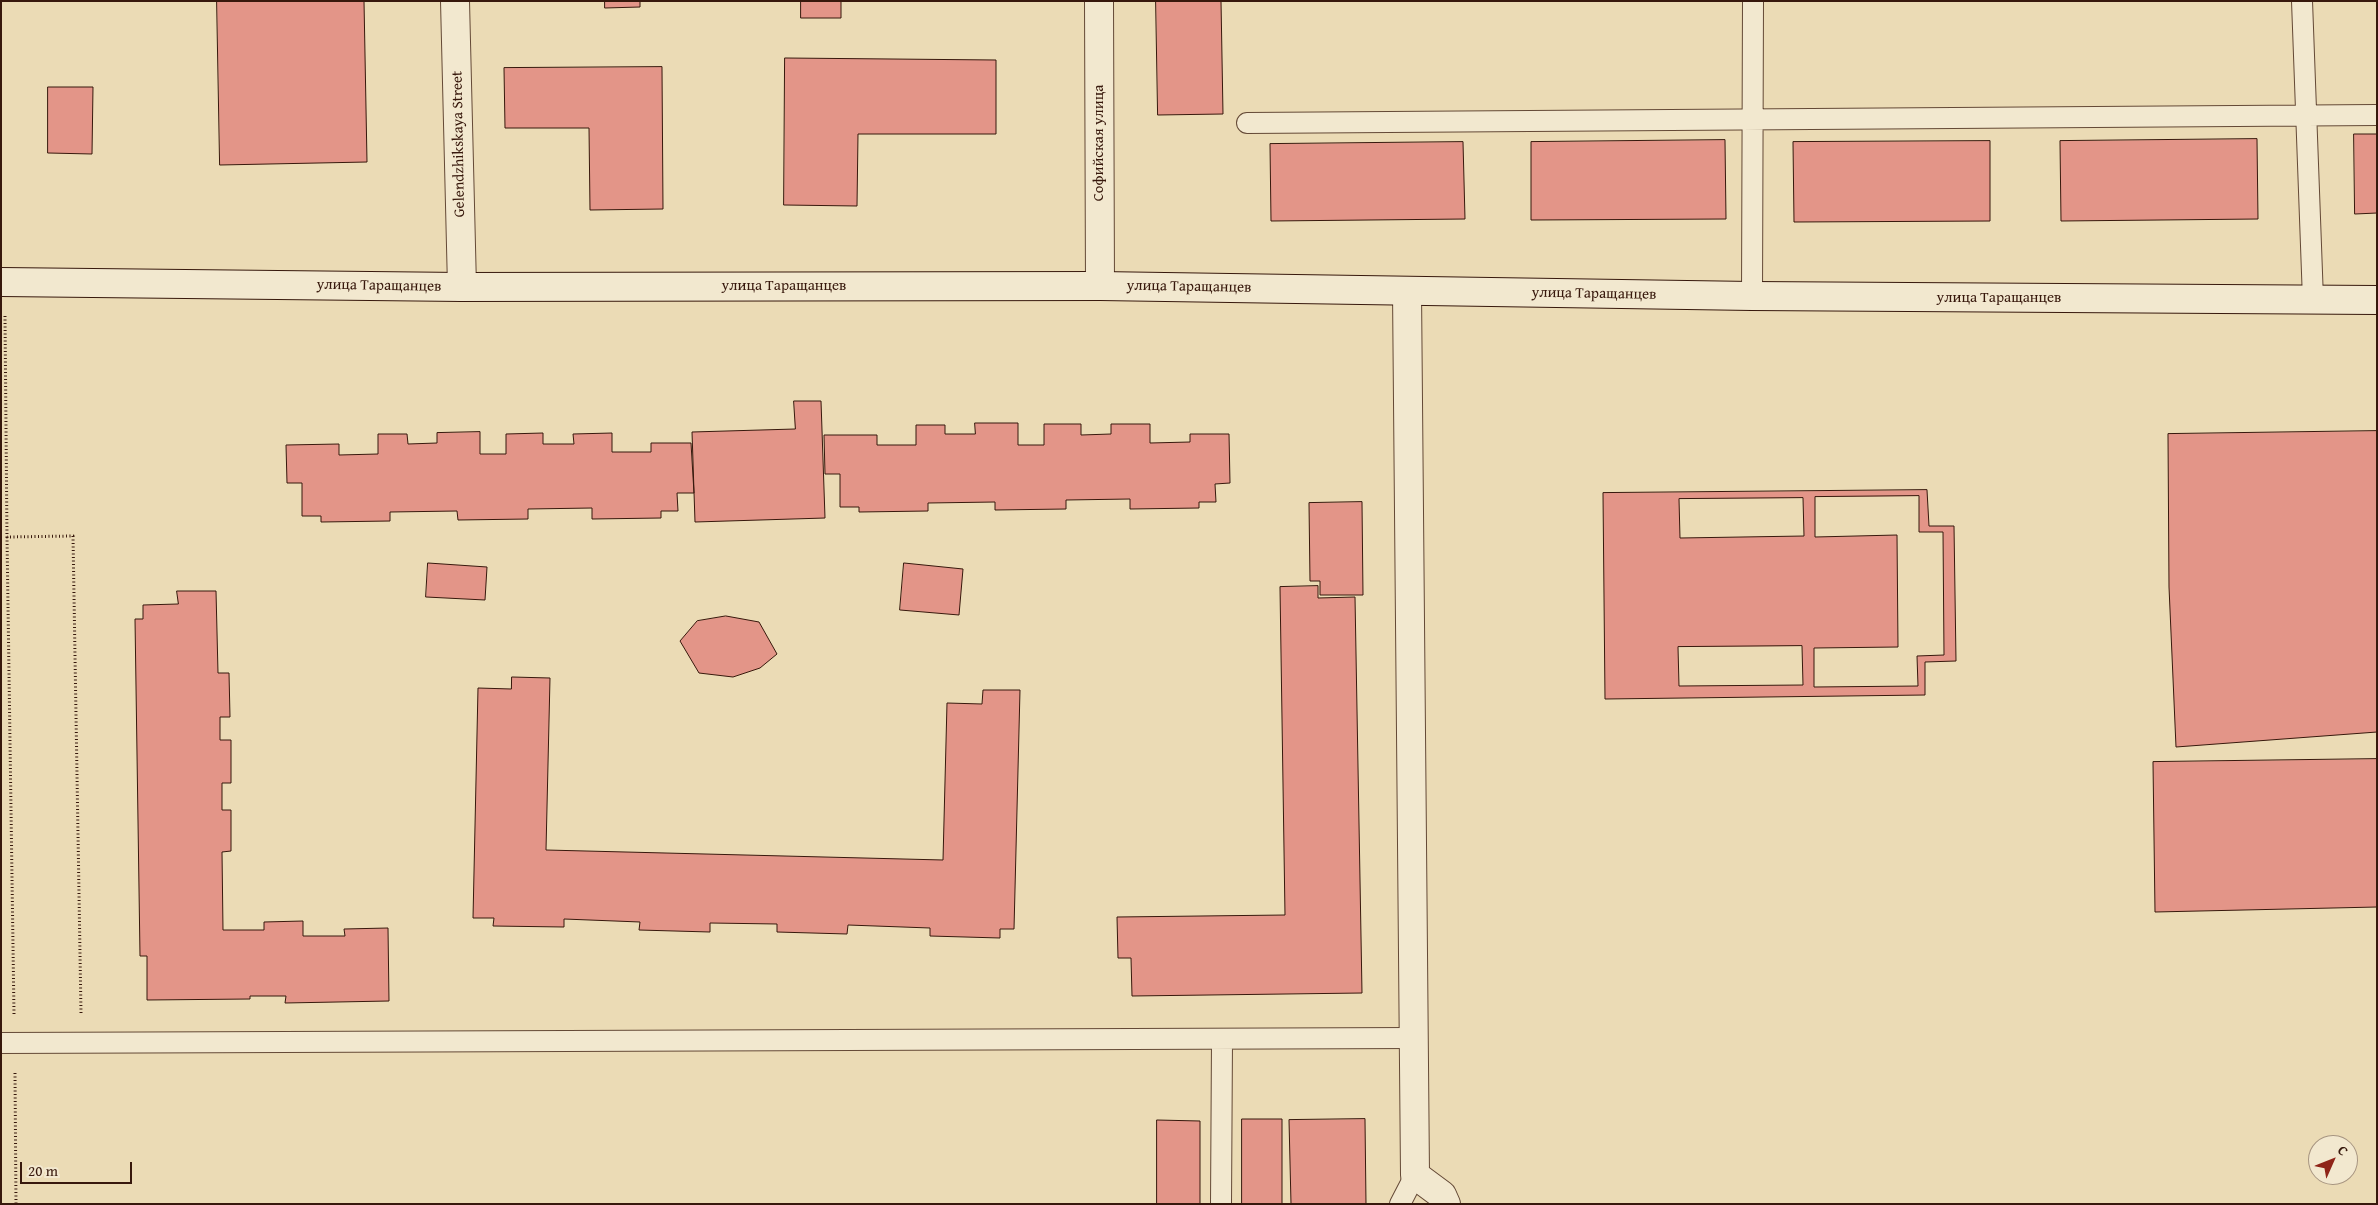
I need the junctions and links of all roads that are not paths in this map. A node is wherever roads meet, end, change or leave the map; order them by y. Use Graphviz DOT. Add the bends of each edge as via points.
graph roads {
  1 [pos="455,1"];
  2 [pos="1099,1"];
  3 [pos="1753,1"];
  4 [pos="2302,1"];
  5 [pos="2377,115"];
  6 [pos="2307,116"];
  7 [pos="1752,120"];
  8 [pos="1247,123"];
  9 [pos="3,282"];
  10 [pos="462,286"];
  11 [pos="1100,286"];
  12 [pos="1407,291"];
  13 [pos="1752,296"];
  14 [pos="2313,300"];
  15 [pos="2377,300"];
  16 [pos="1414,1038"];
  17 [pos="1222,1040"];
  18 [pos="8,1043"];
  19 [pos="1415,1175"];
  20 [pos="1221,1204"];
  21 [pos="1400,1204"];
  22 [pos="1446,1204"];
  1 -- 10 [label="street, Gelendzhikskaya Street"];
  2 -- 11 [label="street, Софийская улица"];
  3 -- 7 [label="lane"];
  4 -- 6 [label="lane"];
  5 -- 6 [label="lane"];
  6 -- 7 [label="lane"];
  6 -- 14 [label="lane"];
  7 -- 8 [label="lane"];
  7 -- 13 [label="lane"];
  9 -- 10 [label="street, улица Таращанцев"];
  10 -- 11 [label="street, улица Таращанцев"];
  11 -- 12 [label="street, улица Таращанцев"];
  12 -- 13 [label="street, улица Таращанцев"];
  12 -- 16 [label="street"];
  13 -- 14 [label="street, улица Таращанцев"];
  14 -- 15 [label="street, улица Таращанцев"];
  16 -- 17 [label="lane"];
  16 -- 19 [label="street"];
  17 -- 18 [label="lane"];
  17 -- 20 [label="lane"];
  19 -- 21 [label="lane"];
  19 -- 22 [label="street" via="1442,1195"];
}
